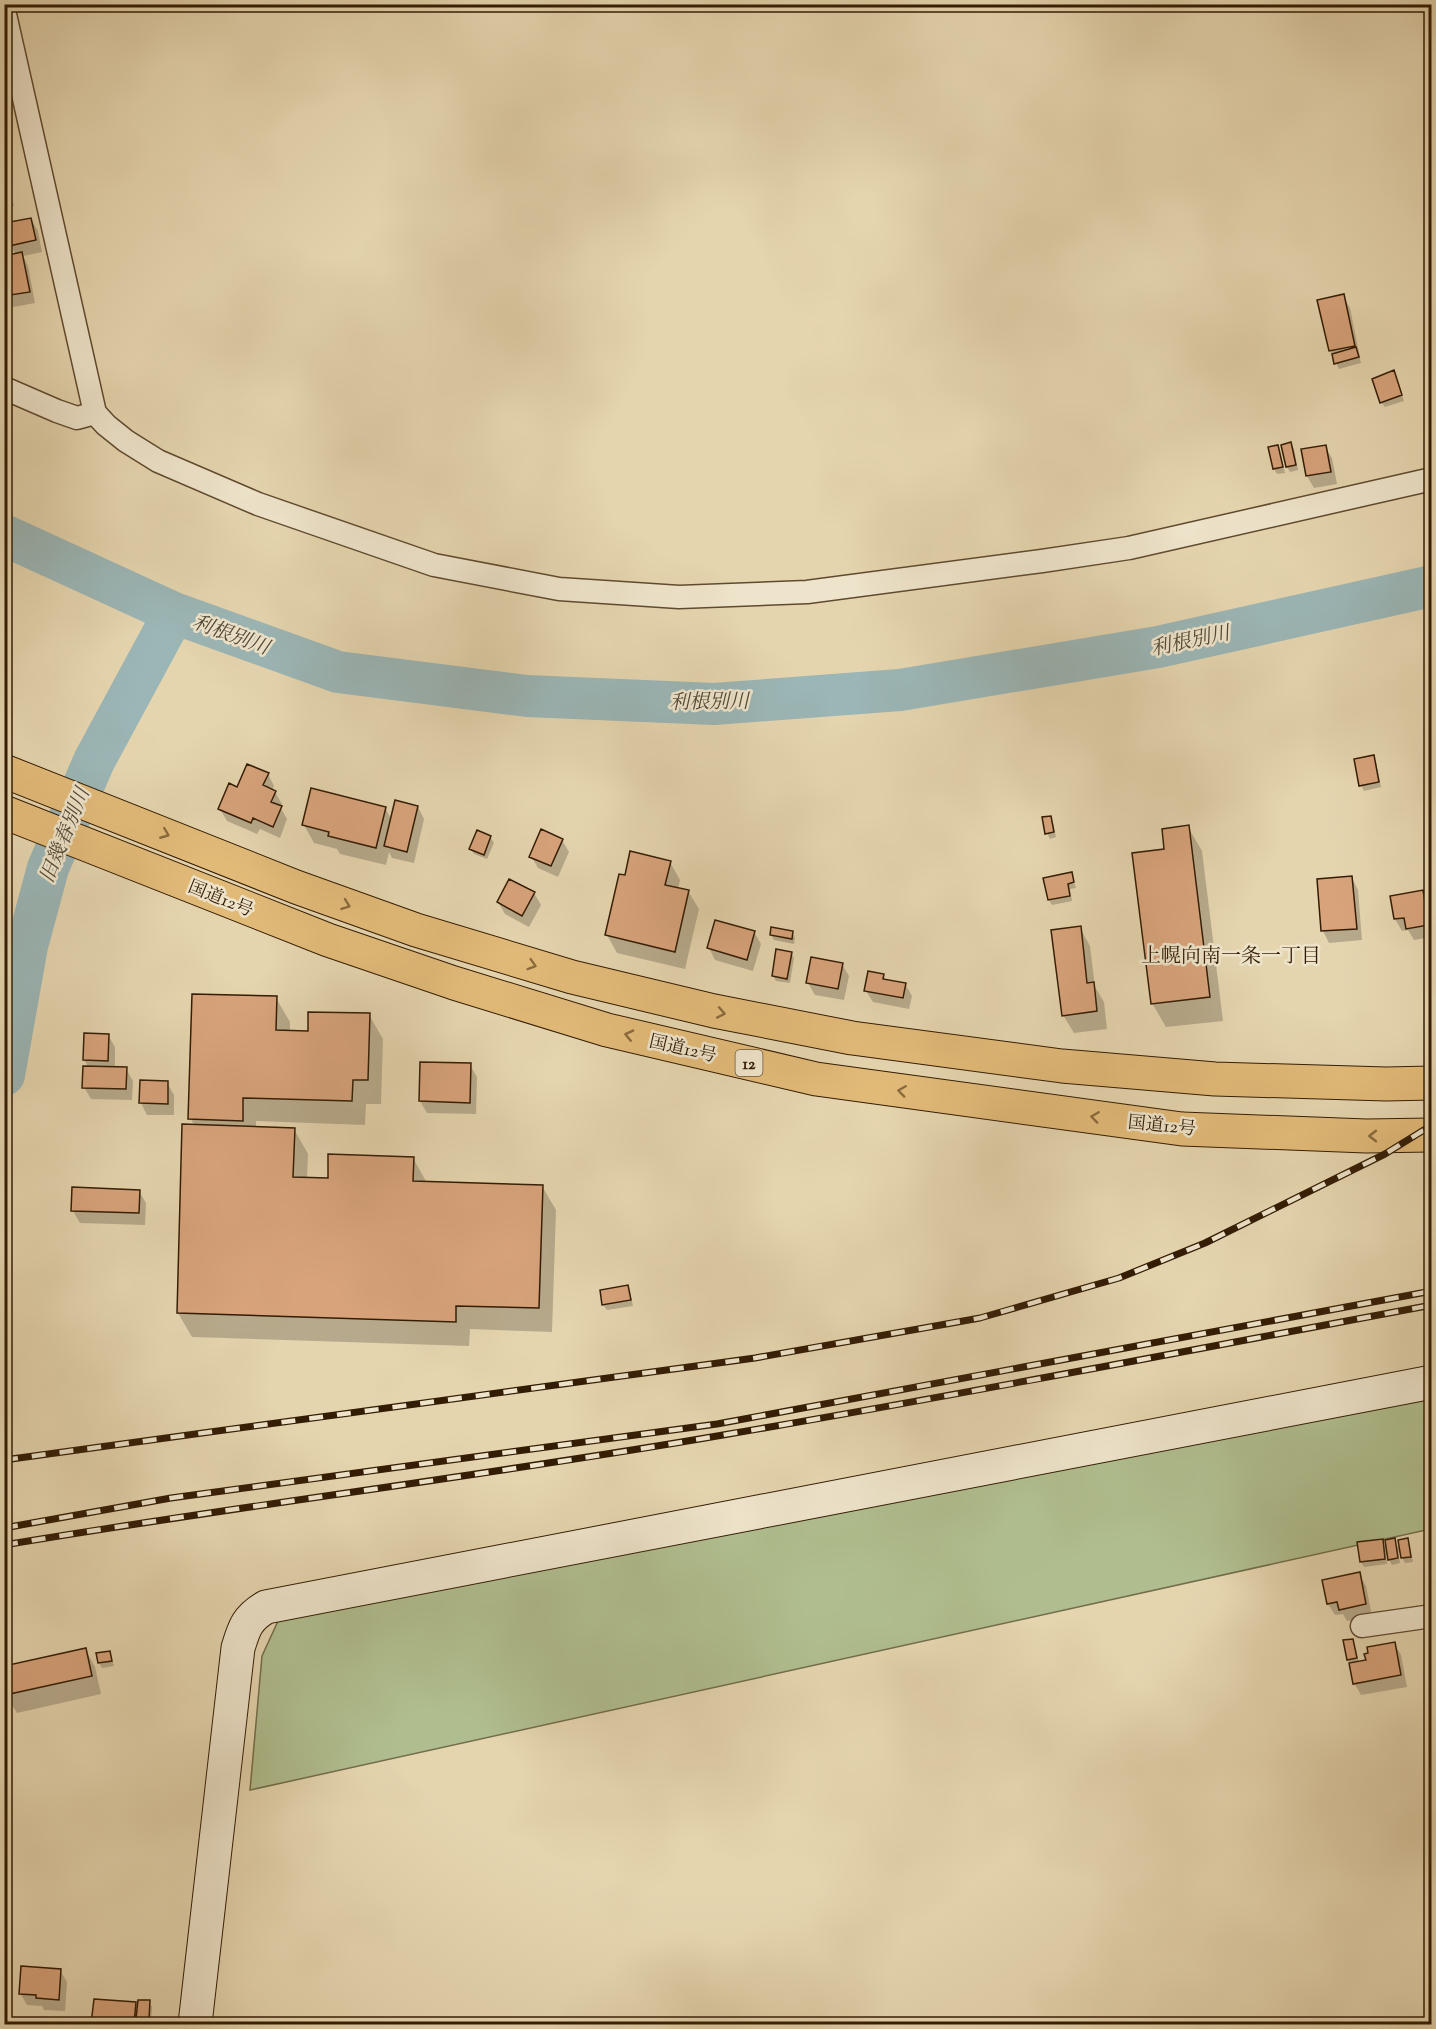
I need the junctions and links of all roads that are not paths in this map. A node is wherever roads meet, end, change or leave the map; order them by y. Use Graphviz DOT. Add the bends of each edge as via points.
graph roads {
  1 [pos="4,10"];
  2 [pos="4,388"];
  3 [pos="95,413"];
  4 [pos="1431,478"];
  5 [pos="14,775"];
  6 [pos="5,812"];
  7 [pos="1431,1083"];
  8 [pos="1431,1135"];
  9 [pos="1431,1382"];
  10 [pos="1431,1616"];
  11 [pos="1362,1626"];
  12 [pos="195,2025"];
  1 -- 3 [label="street"];
  2 -- 3 [label="street" via="77,418"];
  3 -- 4 [label="street" via="126,441 158,461 258,504 434,565 559,589 679,597 807,592 1086,555"];
  5 -- 7 [label="highway, one-way" via="296,887 416,930 572,977 714,1011 852,1038 1062,1066 1215,1079"];
  8 -- 6 [label="highway, 国道12号 / 12, one-way" via="1182,1129 816,1079 607,1030 454,983 328,940"];
  9 -- 12 [label="street" via="266,1607 253,1614 238,1648"];
  10 -- 11 [label="street"];
}
